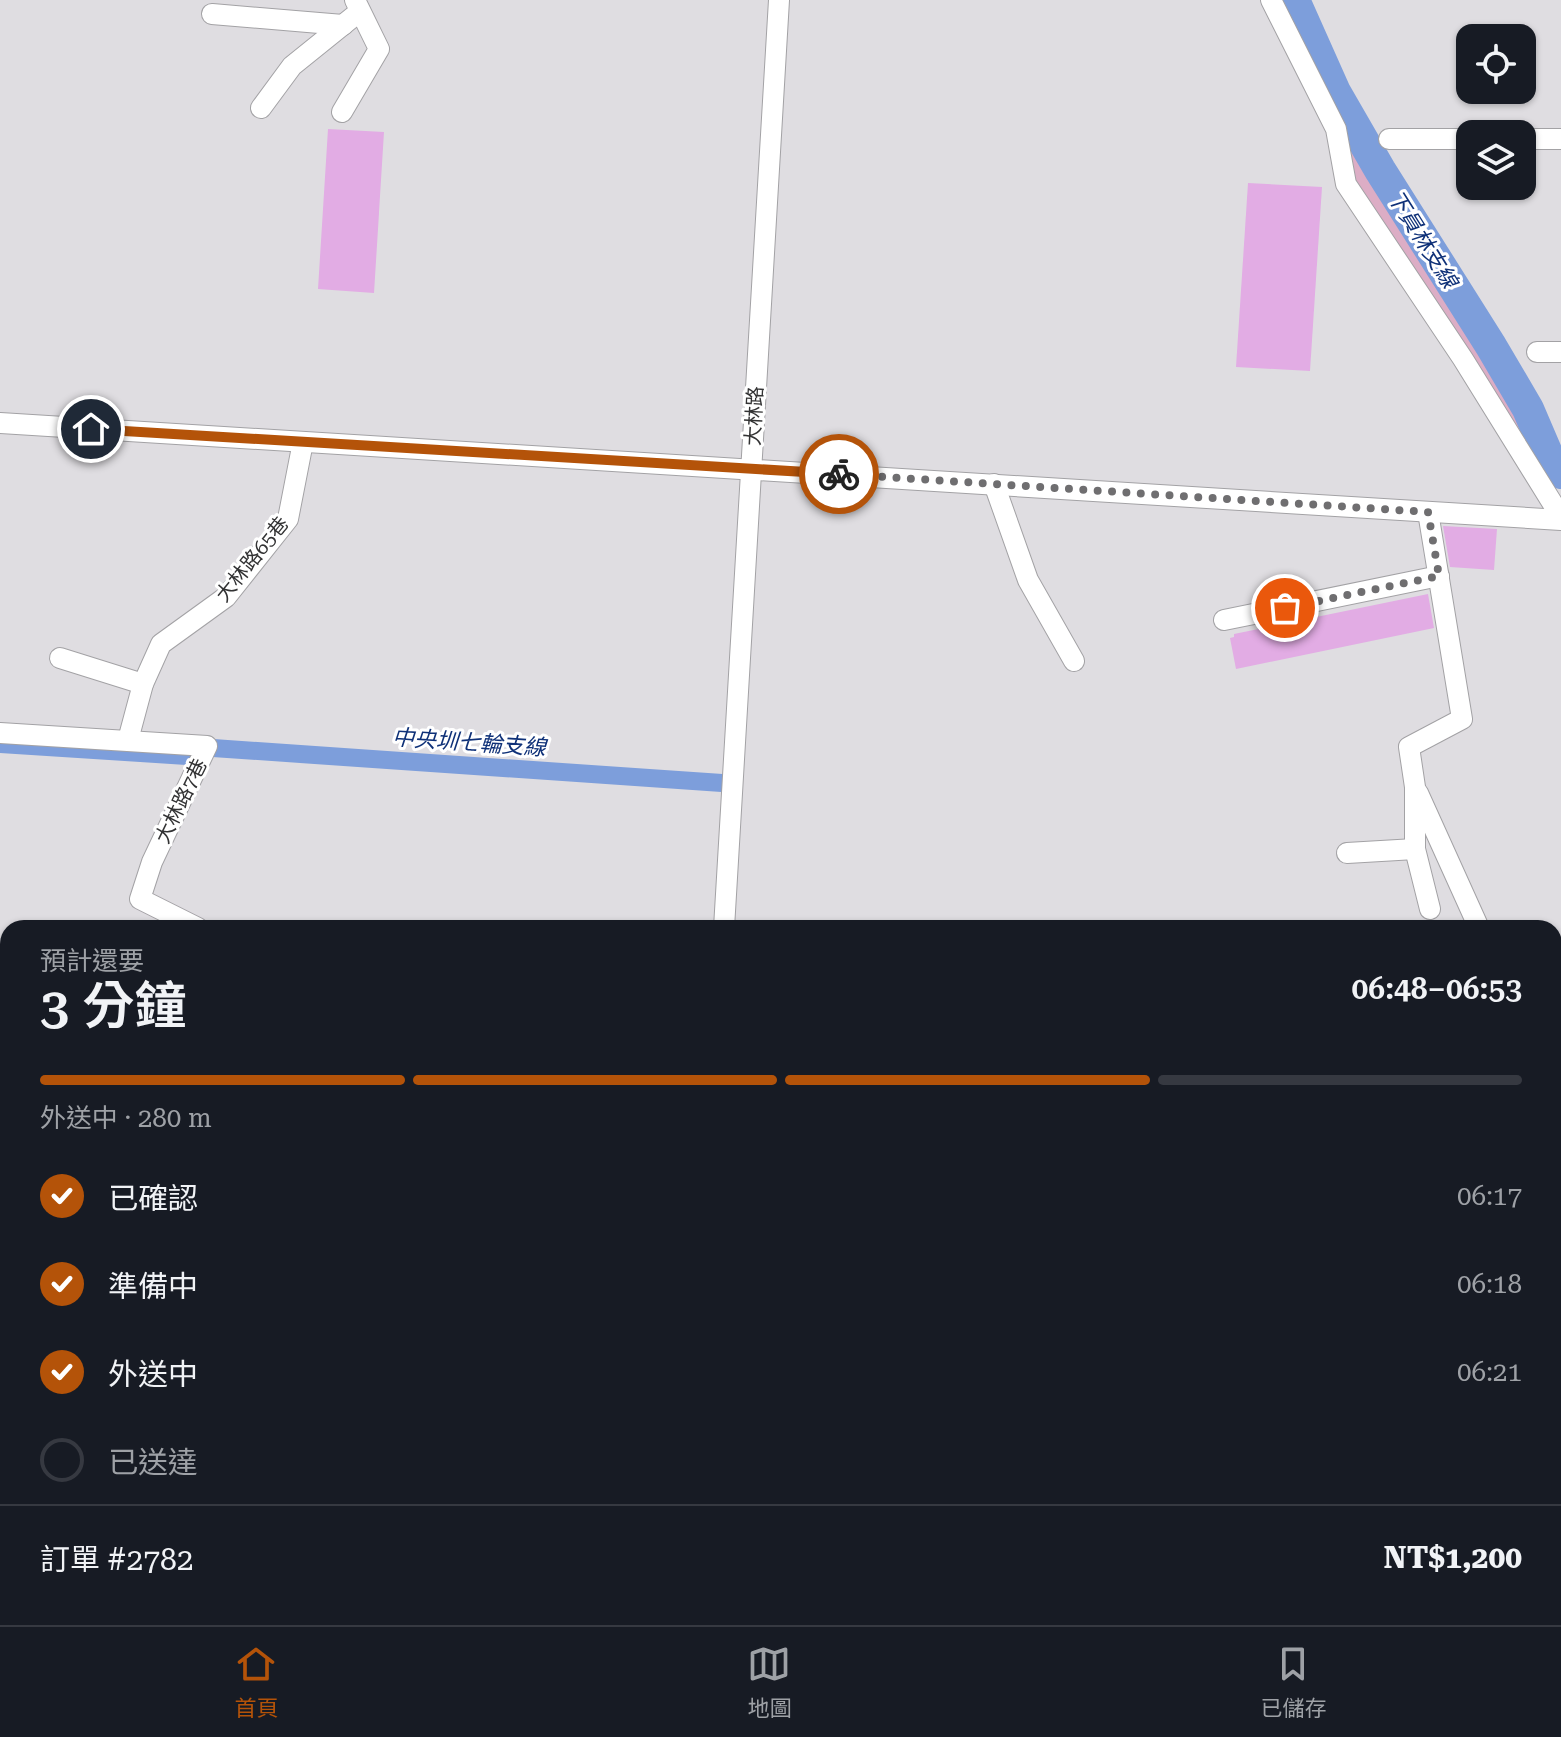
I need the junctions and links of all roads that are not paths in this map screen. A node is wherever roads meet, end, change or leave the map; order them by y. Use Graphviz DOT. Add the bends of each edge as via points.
graph roads {
  1 [pos="779,0"];
  2 [pos="1271,0"];
  3 [pos="352,12"];
  4 [pos="212,14"];
  5 [pos="261,108"];
  6 [pos="342,112"];
  7 [pos="1389,139"];
  8 [pos="1456,139"];
  9 [pos="1536,139"];
  10 [pos="1561,139"];
  11 [pos="1537,352"];
  12 [pos="1561,352"];
  13 [pos="0,423"];
  14 [pos="303,442"];
  15 [pos="751,469"];
  16 [pos="994,484"];
  17 [pos="1428,512"];
  18 [pos="1561,519"];
  19 [pos="1439,576"];
  20 [pos="1224,620"];
  21 [pos="60,658"];
  22 [pos="1074,661"];
  23 [pos="143,684"];
  24 [pos="0,733"];
  25 [pos="128,740"];
  26 [pos="1415,787"];
  27 [pos="1415,849"];
  28 [pos="1347,853"];
  29 [pos="1430,909"];
  30 [pos="182,920"];
  31 [pos="724,920"];
  32 [pos="1475,920"];
  1 -- 15 [label="street, 大林路"];
  2 -- 18 [label="street" via="1336,129 1346,184"];
  3 -- 4 [label="street"];
  3 -- 5 [label="street" via="292,66"];
  3 -- 6 [label="street" via="379,49"];
  7 -- 8 [label="street"];
  9 -- 10 [label="street"];
  11 -- 12 [label="street"];
  13 -- 14 [label="street"];
  14 -- 15 [label="street"];
  14 -- 23 [label="street, 大林路65巷" via="288,519 226,597 161,644"];
  15 -- 16 [label="street"];
  15 -- 31 [label="street, 大林路"];
  16 -- 17 [label="street"];
  16 -- 22 [label="street" via="1028,580"];
  17 -- 18 [label="street"];
  17 -- 19 [label="street"];
  19 -- 20 [label="street"];
  19 -- 26 [label="street" via="1462,719 1409,747"];
  21 -- 23 [label="street"];
  23 -- 25 [label="street, 大林路65巷"];
  24 -- 25 [label="street, 大林路7巷"];
  25 -- 30 [label="street, 大林路7巷" via="207,746 140,899"];
  26 -- 27 [label="street"];
  26 -- 32 [label="street"];
  27 -- 28 [label="street"];
  27 -- 29 [label="street"];
}
